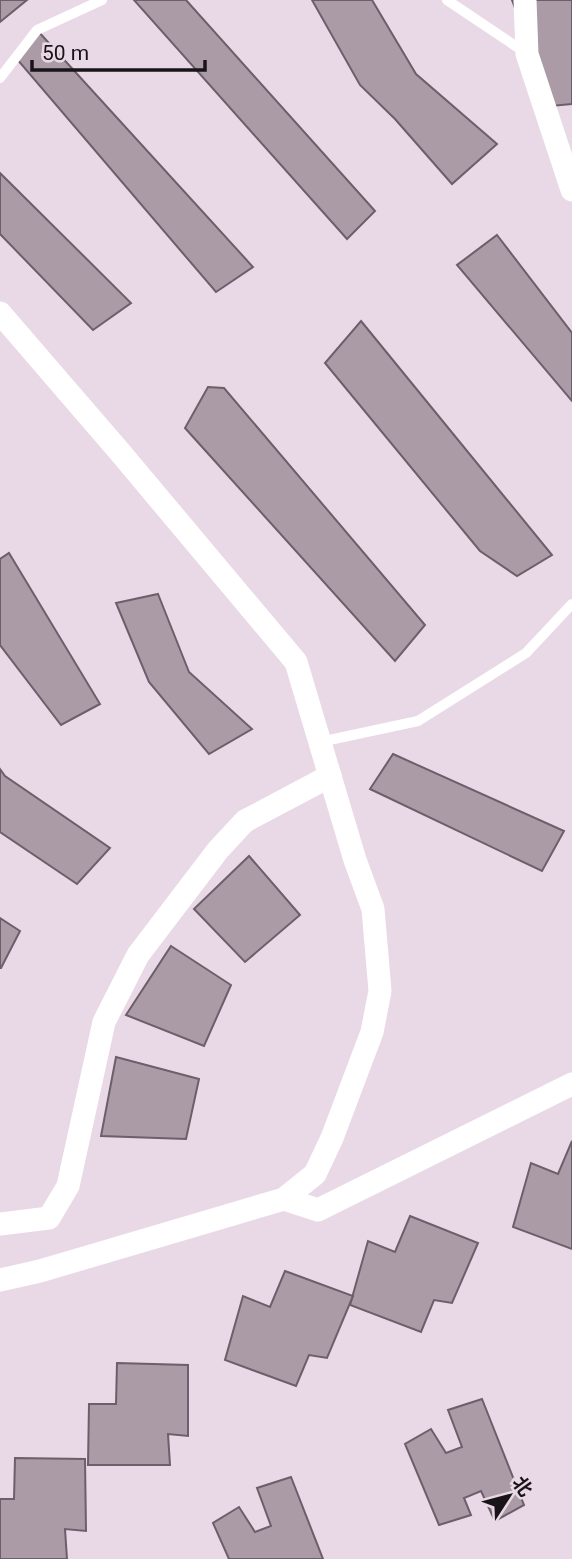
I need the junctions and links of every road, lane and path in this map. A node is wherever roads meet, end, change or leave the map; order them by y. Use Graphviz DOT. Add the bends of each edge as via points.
graph roads {
  1 [pos="102,0"];
  2 [pos="447,0"];
  3 [pos="525,0"];
  4 [pos="527,54"];
  5 [pos="0,78"];
  6 [pos="572,190"];
  7 [pos="0,313"];
  8 [pos="572,604"];
  9 [pos="320,743"];
  10 [pos="330,776"];
  11 [pos="572,1084"];
  12 [pos="284,1199"];
  13 [pos="0,1224"];
  14 [pos="0,1280"];
  1 -- 5 [label="lane" via="37,30"];
  2 -- 4 [label="lane"];
  3 -- 4 [label="street"];
  4 -- 6 [label="street"];
  7 -- 9 [label="street" via="296,662"];
  8 -- 9 [label="lane" via="526,653 418,721"];
  9 -- 10 [label="street"];
  10 -- 12 [label="street" via="373,909 380,991 372,1032 332,1138 315,1174"];
  10 -- 13 [label="street" via="245,821 138,955 104,1022 68,1186 49,1218"];
  11 -- 12 [label="street" via="318,1210"];
  12 -- 14 [label="street"];
}
